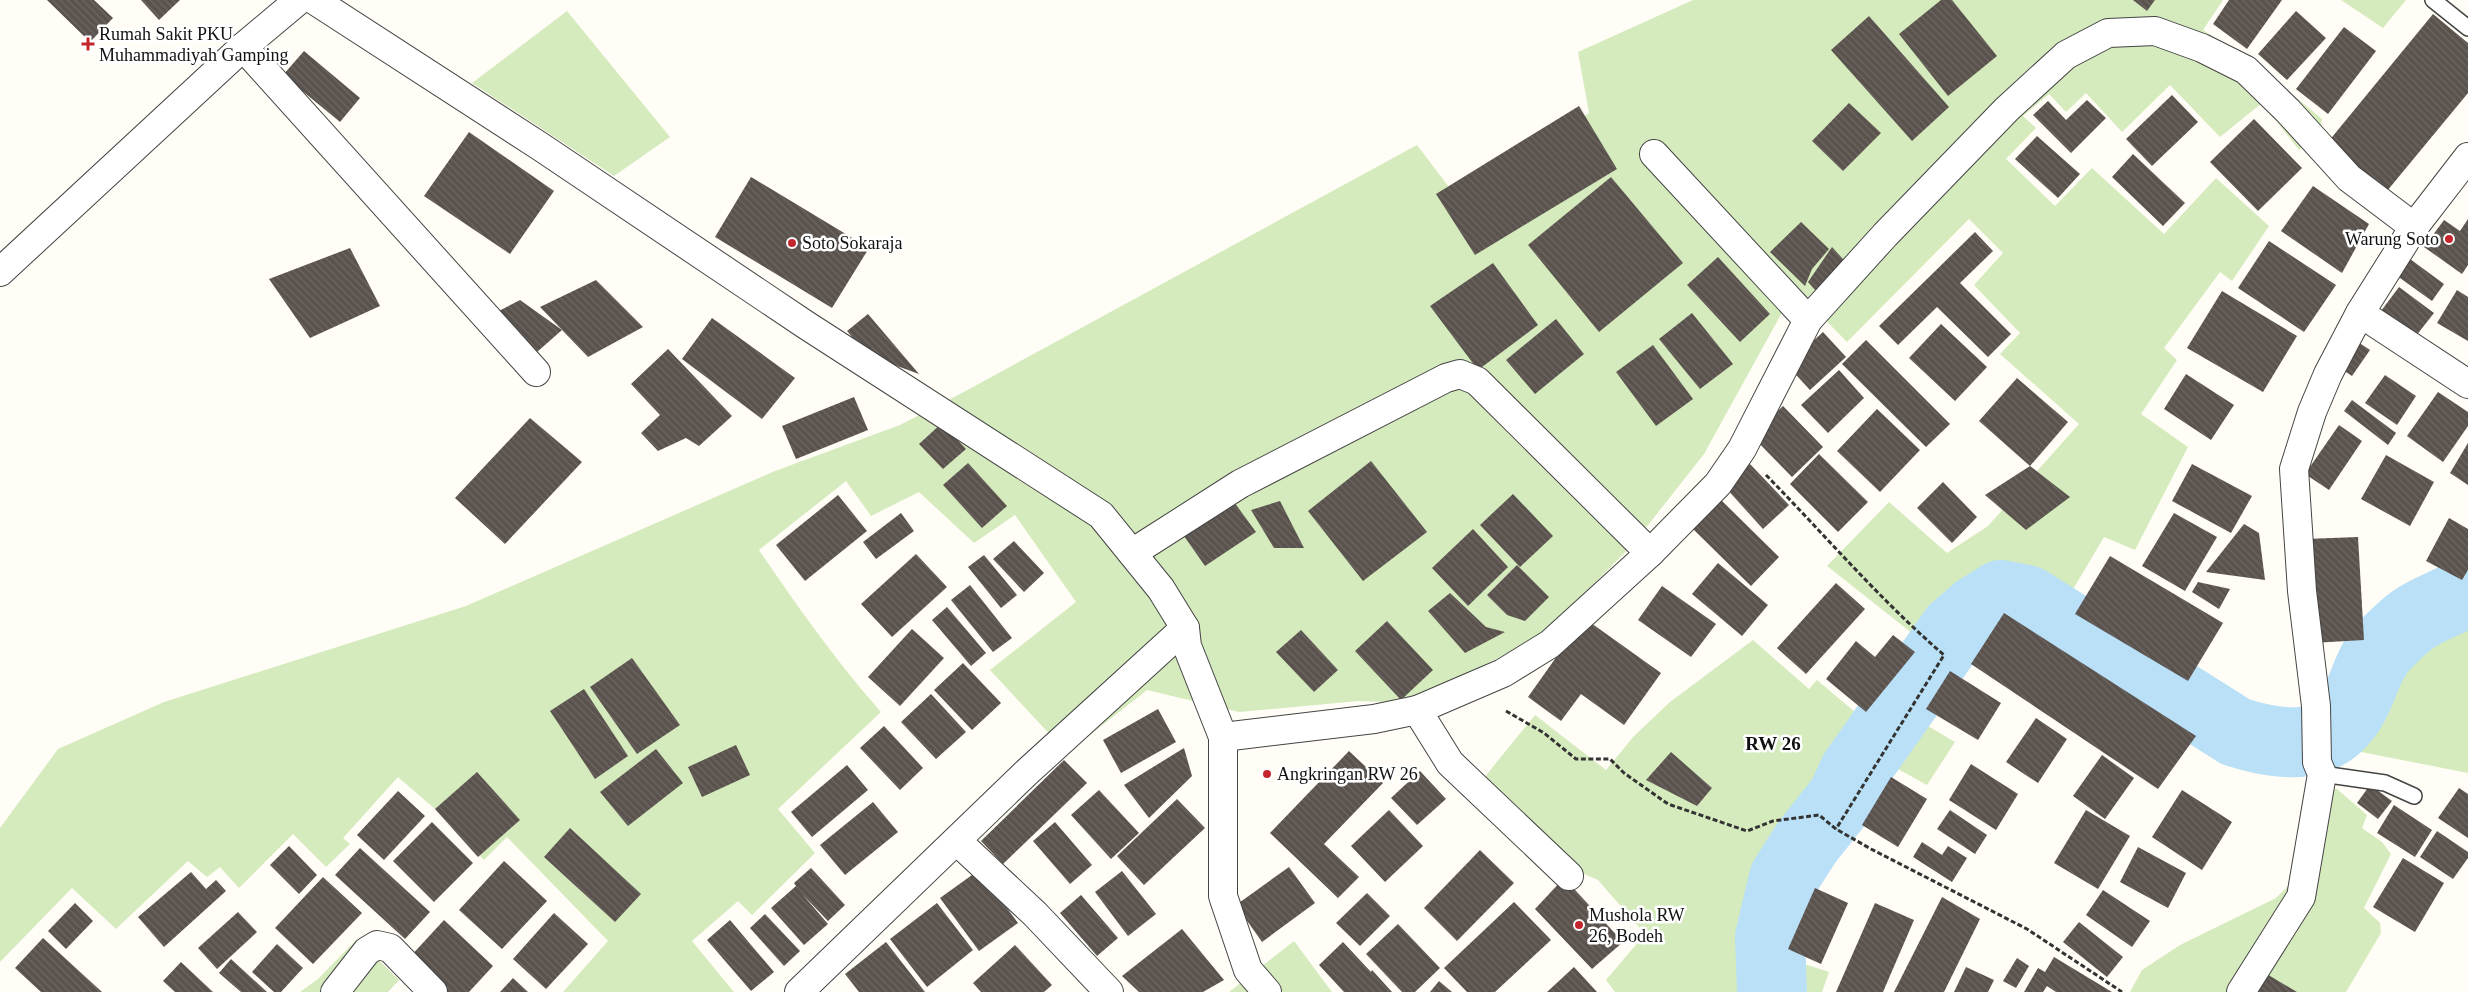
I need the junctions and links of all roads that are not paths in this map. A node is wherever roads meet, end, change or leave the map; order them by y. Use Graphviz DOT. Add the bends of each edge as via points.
graph roads {
  1 [pos="299,0"];
  2 [pos="314,0"];
  3 [pos="2433,0"];
  4 [pos="2468,28"];
  5 [pos="243,47"];
  6 [pos="1654,154"];
  7 [pos="2468,157"];
  8 [pos="2414,227"];
  9 [pos="0,272"];
  10 [pos="2360,313"];
  11 [pos="1808,320"];
  12 [pos="536,372"];
  13 [pos="2468,384"];
  14 [pos="1132,553"];
  15 [pos="1650,553"];
  16 [pos="1185,628"];
  17 [pos="1417,710"];
  18 [pos="1223,737"];
  19 [pos="2324,771"];
  20 [pos="2414,796"];
  21 [pos="957,842"];
  22 [pos="1569,876"];
  23 [pos="335,992"];
  24 [pos="434,992"];
  25 [pos="799,992"];
  26 [pos="1109,992"];
  27 [pos="1267,992"];
  28 [pos="2241,992"];
  1 -- 5 [label="street"];
  2 -- 14 [label="street" via="806,325 1101,515"];
  3 -- 4 [label="lane"];
  5 -- 9 [label="street"];
  5 -- 12 [label="street"];
  6 -- 11 [label="street"];
  7 -- 8 [label="street"];
  8 -- 10 [label="street"];
  8 -- 11 [label="street" via="2349,178 2288,110 2246,70 2202,48 2155,31 2108,33 2066,55 2007,109"];
  10 -- 13 [label="street"];
  10 -- 19 [label="street" via="2328,374 2294,469 2302,591"];
  11 -- 15 [label="street" via="1742,449 1718,484"];
  14 -- 15 [label="street" via="1240,484 1446,378 1460,374 1477,381"];
  14 -- 16 [label="street"];
  15 -- 17 [label="street" via="1550,644 1480,684"];
  16 -- 18 [label="street" via="1187,646"];
  16 -- 21 [label="street" via="1026,772"];
  17 -- 18 [label="street" via="1374,719"];
  17 -- 22 [label="street" via="1450,763"];
  18 -- 27 [label="street" via="1223,896 1248,970"];
  19 -- 20 [label="lane" via="2385,783"];
  19 -- 28 [label="street" via="2301,897"];
  21 -- 25 [label="street"];
  21 -- 26 [label="street" via="1035,914"];
  23 -- 24 [label="street" via="367,951 377,945 390,948"];
}
